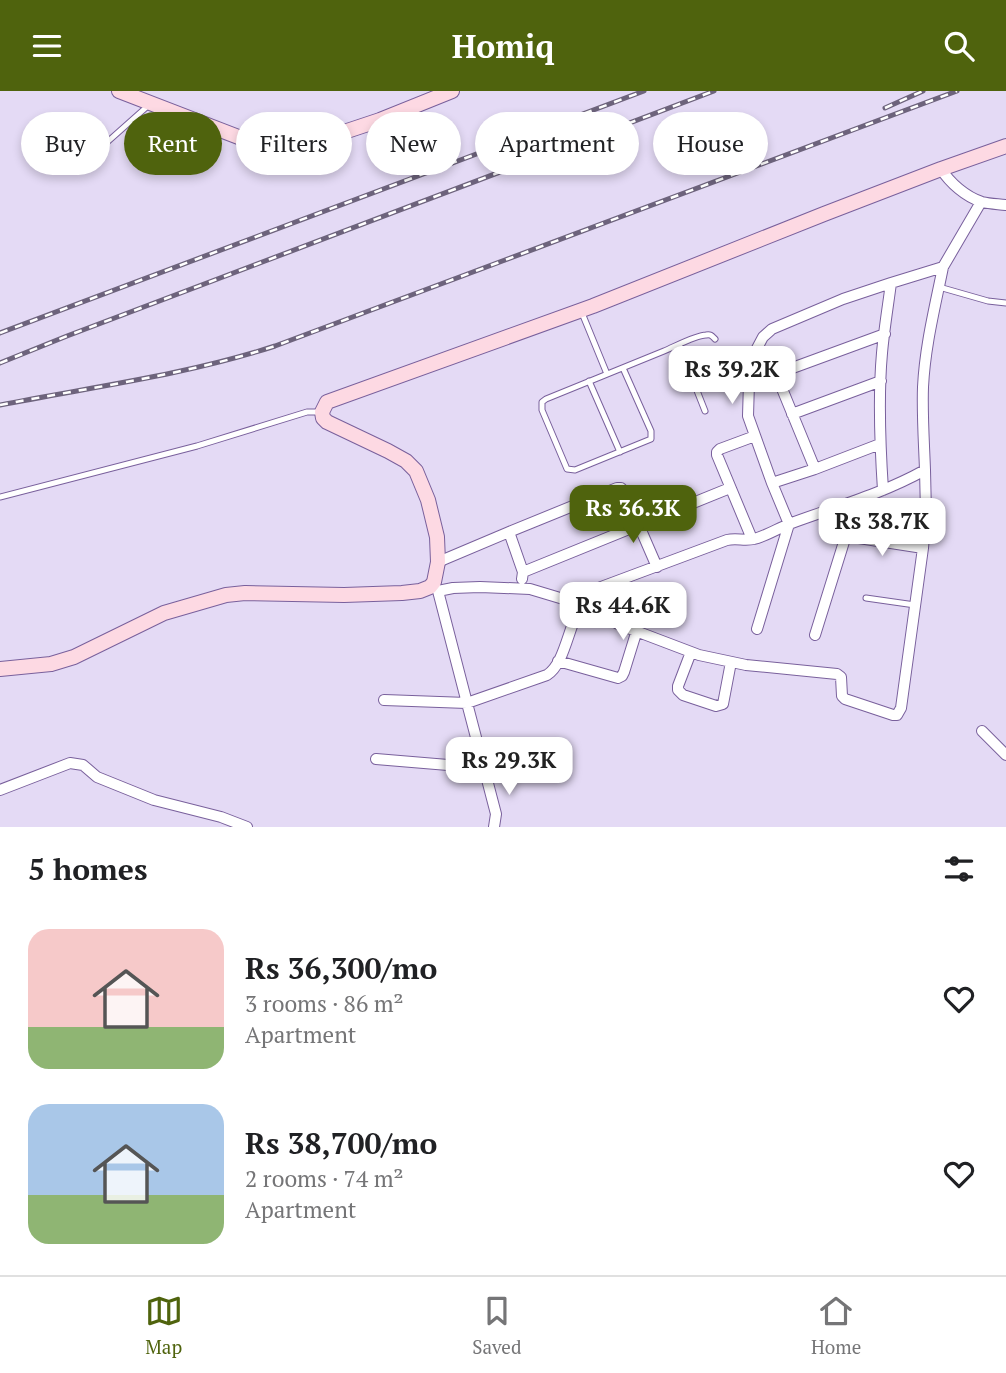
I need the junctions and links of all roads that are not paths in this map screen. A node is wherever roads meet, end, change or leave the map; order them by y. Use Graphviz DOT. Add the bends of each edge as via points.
graph roads {
  1 [pos="119,91"];
  2 [pos="452,91"];
  3 [pos="150,103"];
  4 [pos="110,140"];
  5 [pos="1006,146"];
  6 [pos="941,169"];
  7 [pos="981,202"];
  8 [pos="1006,205"];
  9 [pos="943,267"];
  10 [pos="891,283"];
  11 [pos="939,287"];
  12 [pos="1006,303"];
  13 [pos="580,310"];
  14 [pos="884,334"];
  15 [pos="715,339"];
  16 [pos="679,345"];
  17 [pos="623,367"];
  18 [pos="607,374"];
  19 [pos="776,374"];
  20 [pos="589,381"];
  21 [pos="881,381"];
  22 [pos="749,382"];
  23 [pos="705,411"];
  24 [pos="322,412"];
  25 [pos="792,414"];
  26 [pos="755,436"];
  27 [pos="880,444"];
  28 [pos="620,452"];
  29 [pos="815,469"];
  30 [pos="925,470"];
  31 [pos="772,483"];
  32 [pos="730,488"];
  33 [pos="883,490"];
  34 [pos="0,497"];
  35 [pos="857,500"];
  36 [pos="789,524"];
  37 [pos="638,526"];
  38 [pos="509,532"];
  39 [pos="846,536"];
  40 [pos="752,539"];
  41 [pos="923,548"];
  42 [pos="438,562"];
  43 [pos="657,566"];
  44 [pos="523,572"];
  45 [pos="435,588"];
  46 [pos="521,588"];
  47 [pos="866,599"];
  48 [pos="580,604"];
  49 [pos="915,605"];
  50 [pos="757,629"];
  51 [pos="637,630"];
  52 [pos="815,635"];
  53 [pos="691,652"];
  54 [pos="558,661"];
  55 [pos="731,662"];
  56 [pos="0,669"];
  57 [pos="384,700"];
  58 [pos="467,703"];
  59 [pos="982,731"];
  60 [pos="1006,755"];
  61 [pos="376,759"];
  62 [pos="484,768"];
  63 [pos="0,790"];
  64 [pos="247,827"];
  65 [pos="494,827"];
  1 -- 3 [label="street"];
  2 -- 3 [label="street" via="287,149 254,143"];
  3 -- 4 [label="lane"];
  5 -- 6 [label="street"];
  6 -- 7 [label="street" via="955,186"];
  6 -- 13 [label="street"];
  7 -- 8 [label="street"];
  7 -- 9 [label="street"];
  9 -- 10 [label="street"];
  9 -- 11 [label="street"];
  10 -- 14 [label="street"];
  10 -- 22 [label="street" via="772,329 754,354"];
  11 -- 12 [label="lane"];
  11 -- 30 [label="street" via="923,387"];
  13 -- 18 [label="lane"];
  13 -- 24 [label="street" via="333,399"];
  14 -- 19 [label="street"];
  14 -- 21 [label="street"];
  15 -- 16 [label="lane" via="704,335"];
  16 -- 17 [label="lane"];
  16 -- 23 [label="lane"];
  17 -- 18 [label="lane"];
  17 -- 28 [label="lane" via="652,436"];
  18 -- 20 [label="lane"];
  19 -- 22 [label="street"];
  19 -- 25 [label="street"];
  20 -- 28 [label="lane"];
  20 -- 28 [label="lane" via="542,402 564,465 575,470"];
  21 -- 25 [label="street"];
  21 -- 27 [label="street"];
  22 -- 26 [label="street" via="748,417"];
  24 -- 34 [label="lane" via="307,412"];
  24 -- 42 [label="street" via="327,422 388,451 416,471 433,519"];
  25 -- 29 [label="street"];
  26 -- 31 [label="street"];
  26 -- 32 [label="street" via="717,452"];
  27 -- 29 [label="street"];
  27 -- 33 [label="street"];
  29 -- 31 [label="street"];
  30 -- 33 [label="street"];
  30 -- 41 [label="street"];
  31 -- 36 [label="street"];
  32 -- 37 [label="street"];
  32 -- 40 [label="street"];
  33 -- 35 [label="street"];
  35 -- 36 [label="street"];
  35 -- 39 [label="street"];
  36 -- 40 [label="street"];
  36 -- 50 [label="street"];
  37 -- 38 [label="street" via="624,491 617,488"];
  37 -- 43 [label="street"];
  37 -- 44 [label="street"];
  38 -- 42 [label="street"];
  38 -- 44 [label="street"];
  39 -- 41 [label="street"];
  39 -- 52 [label="street"];
  40 -- 43 [label="street" via="727,540"];
  41 -- 49 [label="street"];
  42 -- 45 [label="street"];
  43 -- 48 [label="street" via="593,590"];
  44 -- 46 [label="street"];
  45 -- 46 [label="street"];
  45 -- 56 [label="street" via="402,593 226,596 164,613 74,657"];
  45 -- 58 [label="street"];
  46 -- 48 [label="street"];
  47 -- 49 [label="lane"];
  48 -- 51 [label="street"];
  48 -- 54 [label="street"];
  49 -- 55 [label="street" via="897,715 845,699 837,674"];
  51 -- 53 [label="street"];
  51 -- 54 [label="street" via="618,678"];
  53 -- 55 [label="street"];
  53 -- 55 [label="street" via="678,690 716,706 723,704"];
  54 -- 58 [label="street" via="547,675"];
  57 -- 58 [label="street"];
  58 -- 62 [label="street"];
  59 -- 60 [label="street"];
  61 -- 62 [label="street"];
  62 -- 65 [label="street" via="496,814"];
  63 -- 64 [label="street" via="77,763 97,777 154,800"];
}
